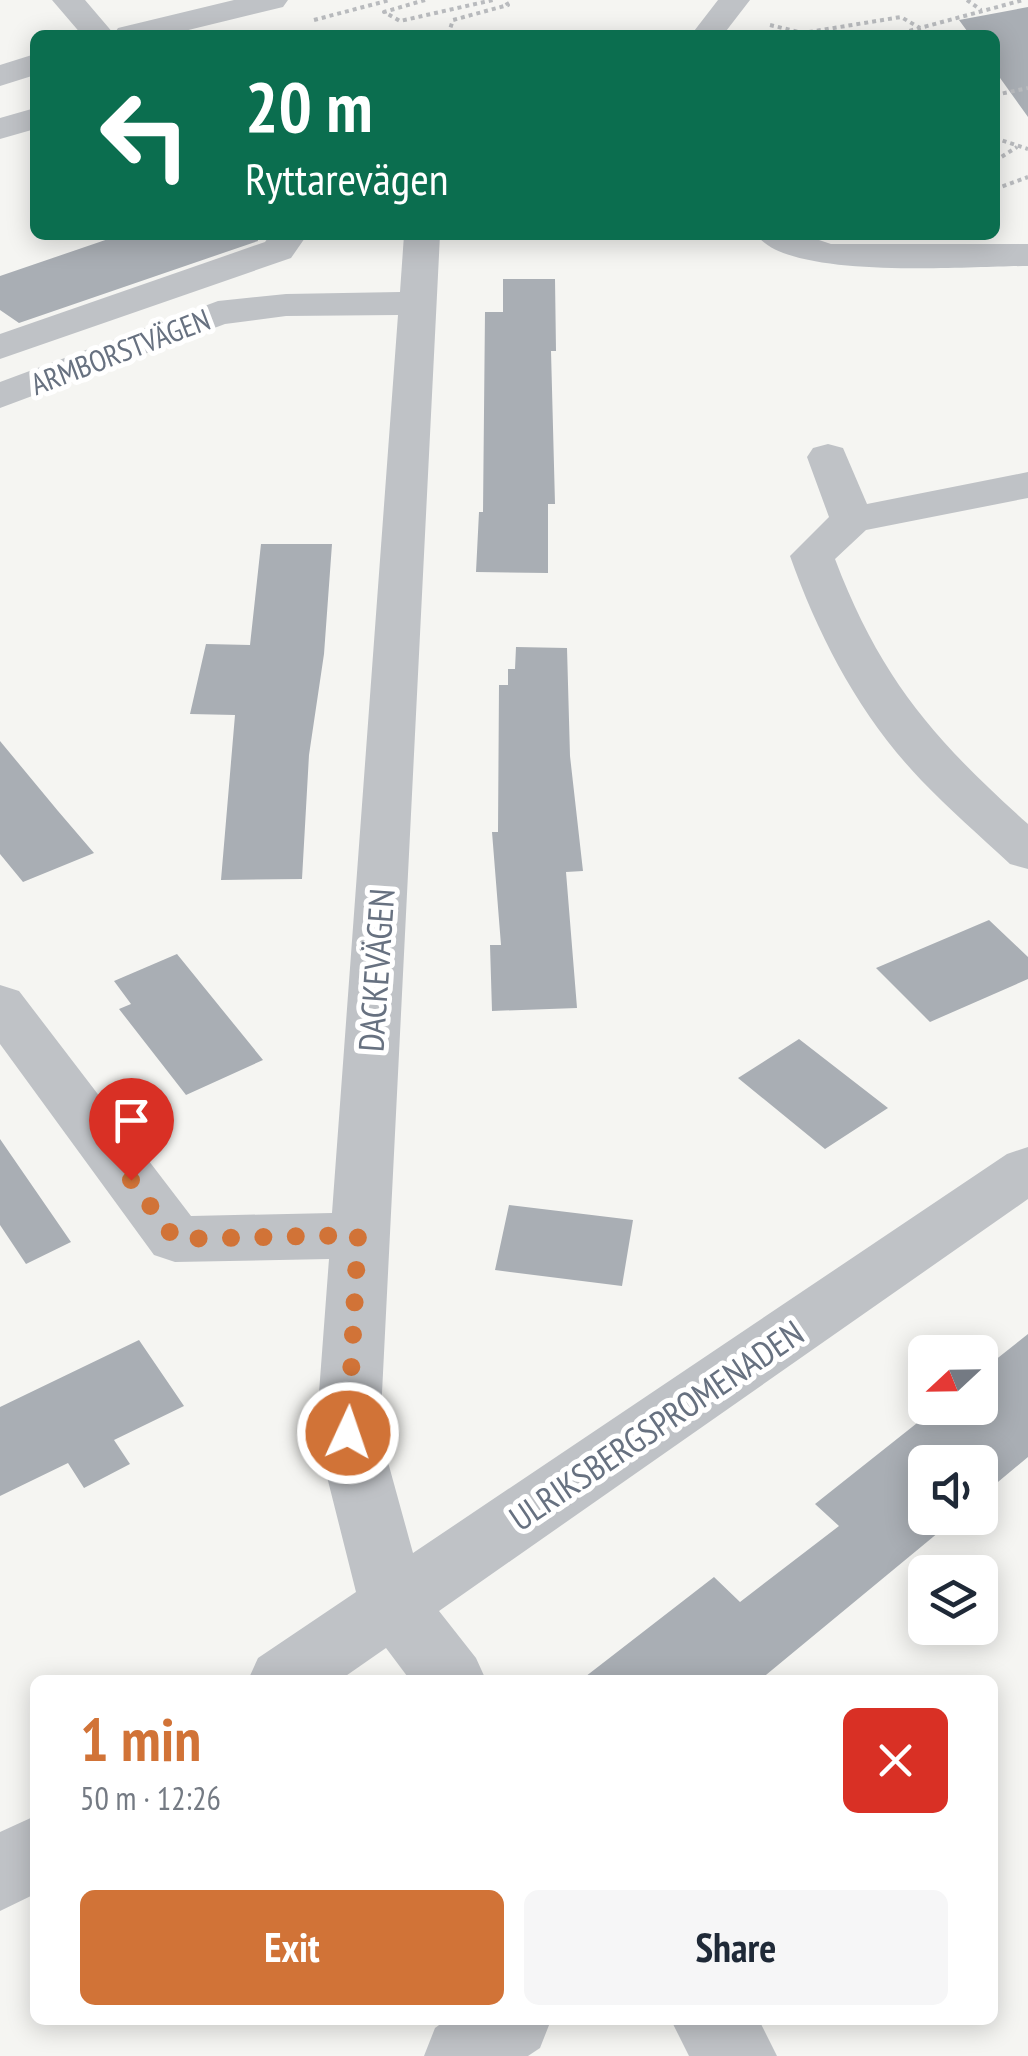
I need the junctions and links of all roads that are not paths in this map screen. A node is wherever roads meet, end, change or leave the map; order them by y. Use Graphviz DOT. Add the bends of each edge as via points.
graph roads {
  1 [pos="68,0"];
  2 [pos="272,0"];
  3 [pos="95,30"];
  4 [pos="149,30"];
  5 [pos="30,66"];
  6 [pos="0,76"];
  7 [pos="30,119"];
  8 [pos="0,128"];
  9 [pos="285,240"];
  10 [pos="422,240"];
  11 [pos="785,240"];
  12 [pos="1028,256"];
  13 [pos="420,303"];
  14 [pos="0,347"];
  15 [pos="0,396"];
  16 [pos="828,457"];
  17 [pos="1028,485"];
  18 [pos="852,520"];
  19 [pos="1028,852"];
  20 [pos="0,1004"];
  21 [pos="1028,1169"];
  22 [pos="358,1235"];
  23 [pos="393,1604"];
  24 [pos="291,1675"];
  25 [pos="447,1675"];
  26 [pos="30,1854"];
  27 [pos="0,1875"];
  28 [pos="505,2025"];
  29 [pos="714,2025"];
  30 [pos="462,2056"];
  31 [pos="738,2056"];
  1 -- 3 [label="street"];
  2 -- 4 [label="street"];
  5 -- 6 [label="street"];
  7 -- 8 [label="street"];
  9 -- 14 [label="street" via="278,250"];
  10 -- 13 [label="street, DACKEVÄGEN"];
  11 -- 12 [label="street" via="832,255"];
  13 -- 15 [label="street, ARMBORSTVÄGEN" via="218,313"];
  13 -- 22 [label="street, DACKEVÄGEN"];
  16 -- 18 [label="street"];
  17 -- 18 [label="street"];
  18 -- 19 [label="street" via="812,556 830,608 872,682 934,765"];
  20 -- 22 [label="street" via="175,1239"];
  21 -- 23 [label="street, ULRIKSBERGSPROMENADEN"];
  22 -- 23 [label="street, DACKEVÄGEN" via="348,1433"];
  23 -- 24 [label="street, ULRIKSBERGSPROMENADEN"];
  23 -- 25 [label="street, DACKEVÄGEN"];
  26 -- 27 [label="street"];
  28 -- 30 [label="street"];
  29 -- 31 [label="street"];
}
